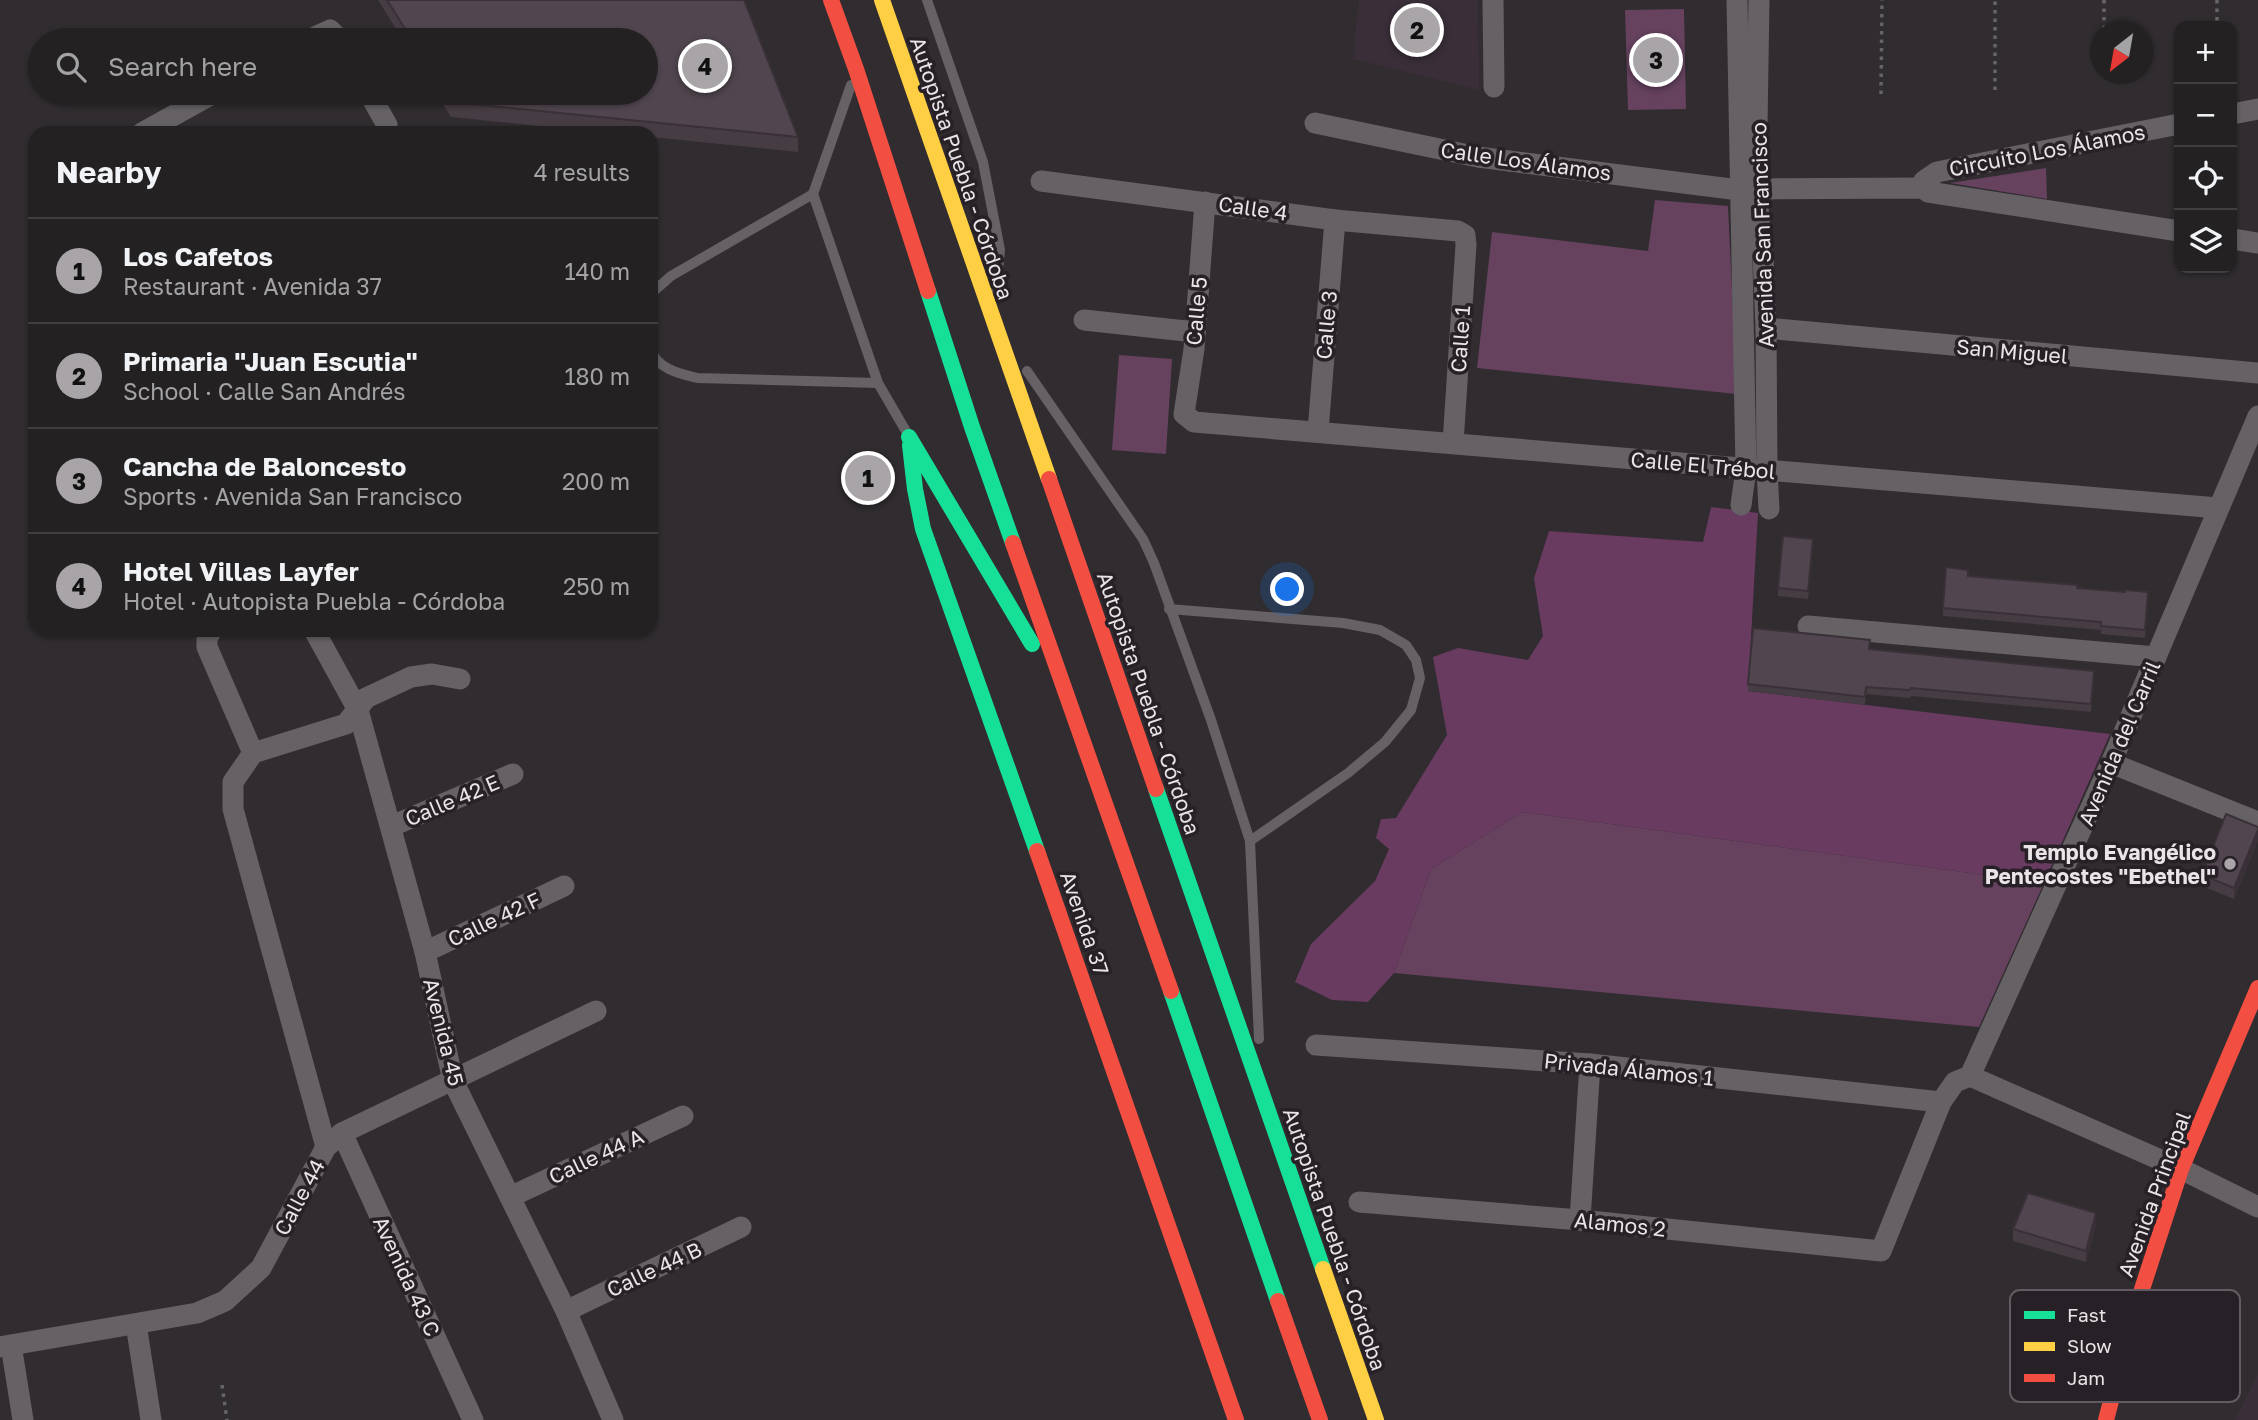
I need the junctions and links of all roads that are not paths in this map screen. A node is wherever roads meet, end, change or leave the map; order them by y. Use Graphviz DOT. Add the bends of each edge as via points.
graph roads {
  1 [pos="831,0"];
  2 [pos="882,0"];
  3 [pos="927,0"];
  4 [pos="1493,0"];
  5 [pos="1737,0"];
  6 [pos="1759,0"];
  7 [pos="856,69"];
  8 [pos="1494,87"];
  9 [pos="192,105"];
  10 [pos="376,105"];
  11 [pos="2258,108"];
  12 [pos="2237,113"];
  13 [pos="1315,123"];
  14 [pos="2174,125"];
  15 [pos="155,126"];
  16 [pos="387,126"];
  17 [pos="1041,181"];
  18 [pos="1923,188"];
  19 [pos="1748,189"];
  20 [pos="813,194"];
  21 [pos="1205,202"];
  22 [pos="1335,220"];
  23 [pos="2174,230"];
  24 [pos="1465,235"];
  25 [pos="2237,240"];
  26 [pos="2258,243"];
  27 [pos="1753,255"];
  28 [pos="658,287"];
  29 [pos="1084,320"];
  30 [pos="993,323"];
  31 [pos="1766,328"];
  32 [pos="1195,332"];
  33 [pos="658,361"];
  34 [pos="2258,373"];
  35 [pos="878,383"];
  36 [pos="2258,416"];
  37 [pos="1189,419"];
  38 [pos="1318,431"];
  39 [pos="909,437"];
  40 [pos="1453,443"];
  41 [pos="2252,444"];
  42 [pos="1756,470"];
  43 [pos="1741,505"];
  44 [pos="2218,508"];
  45 [pos="1769,509"];
  46 [pos="1169,609"];
  47 [pos="1808,626"];
  48 [pos="209,637"];
  49 [pos="318,637"];
  50 [pos="2156,657"];
  51 [pos="460,679"];
  52 [pos="358,710"];
  53 [pos="1079,727"];
  54 [pos="253,753"];
  55 [pos="2111,763"];
  56 [pos="513,774"];
  57 [pos="2258,822"];
  58 [pos="392,826"];
  59 [pos="1250,841"];
  60 [pos="564,886"];
  61 [pos="425,952"];
  62 [pos="2258,988"];
  63 [pos="596,1011"];
  64 [pos="1316,1045"];
  65 [pos="1590,1064"];
  66 [pos="1970,1076"];
  67 [pos="453,1081"];
  68 [pos="1262,1090"];
  69 [pos="1941,1102"];
  70 [pos="683,1116"];
  71 [pos="334,1140"];
  72 [pos="2181,1169"];
  73 [pos="510,1197"];
  74 [pos="1359,1202"];
  75 [pos="2258,1207"];
  76 [pos="1580,1220"];
  77 [pos="741,1227"];
  78 [pos="1881,1251"];
  79 [pos="2142,1290"];
  80 [pos="566,1311"];
  81 [pos="136,1324"];
  82 [pos="5,1346"];
  83 [pos="2110,1402"];
  84 [pos="23,1420"];
  85 [pos="151,1420"];
  86 [pos="473,1420"];
  87 [pos="613,1420"];
  88 [pos="1236,1420"];
  89 [pos="1320,1420"];
  90 [pos="1376,1420"];
  91 [pos="2105,1420"];
  1 -- 7 [label="main road"];
  2 -- 30 [label="main road, Autopista Puebla - Córdoba"];
  3 -- 30 [label="lane" via="983,163 1000,250"];
  4 -- 8 [label="street"];
  5 -- 19 [label="street, Avenida San Francisco"];
  6 -- 19 [label="street, Avenida San Francisco"];
  7 -- 20 [label="lane"];
  7 -- 53 [label="main road" via="972,426"];
  9 -- 15 [label="street"];
  10 -- 16 [label="street"];
  11 -- 12 [label="street"];
  13 -- 19 [label="street, Calle Los Álamos" via="1478,157"];
  14 -- 18 [label="street, Circuito Los Álamos" via="1937,172 1924,181"];
  17 -- 21 [label="street, Calle 4"];
  18 -- 19 [label="street, Circuito Los Álamos"];
  18 -- 23 [label="street, Circuito Los Álamos"];
  19 -- 27 [label="street, Avenida San Francisco"];
  20 -- 28 [label="lane"];
  20 -- 35 [label="lane"];
  21 -- 22 [label="street, Calle 4"];
  21 -- 32 [label="street, Calle 5"];
  22 -- 24 [label="street, Calle 4"];
  22 -- 38 [label="street, Calle 3"];
  24 -- 40 [label="street, Calle 1"];
  25 -- 26 [label="street"];
  27 -- 31 [label="street, Avenida San Francisco"];
  27 -- 42 [label="street, Avenida San Francisco"];
  29 -- 32 [label="street"];
  30 -- 46 [label="lane" via="1143,539"];
  30 -- 68 [label="main road, Autopista Puebla - Córdoba"];
  31 -- 34 [label="street, San Miguel"];
  31 -- 42 [label="street, Avenida San Francisco"];
  32 -- 37 [label="street, Calle 5" via="1184,414"];
  33 -- 35 [label="lane" via="671,371 698,378"];
  35 -- 39 [label="lane"];
  36 -- 41 [label="street, Avenida del Carril"];
  37 -- 38 [label="street, Calle El Trébol"];
  38 -- 40 [label="street, Calle El Trébol"];
  39 -- 53 [label="main road"];
  39 -- 88 [label="main road, Avenida 37" via="923,529"];
  40 -- 42 [label="street, Calle El Trébol"];
  41 -- 44 [label="street, Avenida del Carril"];
  42 -- 43 [label="street"];
  42 -- 44 [label="street, Calle El Trébol"];
  42 -- 45 [label="street"];
  44 -- 50 [label="street, Avenida del Carril"];
  46 -- 59 [label="lane"];
  46 -- 59 [label="lane" via="1380,630 1406,645 1416,660 1420,678 1411,710 1385,742"];
  47 -- 50 [label="street"];
  48 -- 54 [label="street" via="207,647"];
  49 -- 52 [label="street, Avenida 45"];
  50 -- 55 [label="street, Avenida del Carril"];
  51 -- 52 [label="street" via="432,674 411,677 366,698"];
  52 -- 54 [label="street" via="346,723"];
  52 -- 58 [label="street, Avenida 45"];
  53 -- 89 [label="main road"];
  54 -- 71 [label="street, Avenida 43 C" via="233,782 233,809"];
  55 -- 57 [label="street"];
  55 -- 66 [label="street, Avenida del Carril"];
  56 -- 58 [label="street, Calle 42 E"];
  58 -- 61 [label="street, Avenida 45"];
  59 -- 68 [label="lane"];
  60 -- 61 [label="street, Calle 42 F"];
  61 -- 67 [label="street, Avenida 45"];
  62 -- 72 [label="main road, Avenida Principal"];
  63 -- 67 [label="street"];
  64 -- 65 [label="street, Privada Álamos 1"];
  65 -- 69 [label="street, Privada Álamos 1"];
  65 -- 76 [label="street"];
  66 -- 69 [label="street, Avenida del Carril" via="1955,1082"];
  66 -- 72 [label="street"];
  67 -- 71 [label="street"];
  67 -- 73 [label="street, Avenida 45"];
  68 -- 90 [label="main road, Autopista Puebla - Córdoba"];
  69 -- 78 [label="street, Avenida del Carril"];
  70 -- 73 [label="street, Calle 44 A"];
  71 -- 81 [label="street, Calle 44" via="261,1268 245,1284 225,1301 197,1313"];
  71 -- 86 [label="street, Avenida 43 C"];
  72 -- 75 [label="street"];
  72 -- 79 [label="main road, Avenida Principal"];
  73 -- 80 [label="street, Avenida 45"];
  74 -- 76 [label="street, Alamos 2"];
  76 -- 78 [label="street, Alamos 2"];
  77 -- 80 [label="street, Calle 44 B"];
  80 -- 87 [label="street, Avenida 45"];
  81 -- 82 [label="street, Calle 44"];
  81 -- 85 [label="street"];
  82 -- 84 [label="street"];
  83 -- 91 [label="main road, Avenida Principal"];
}
